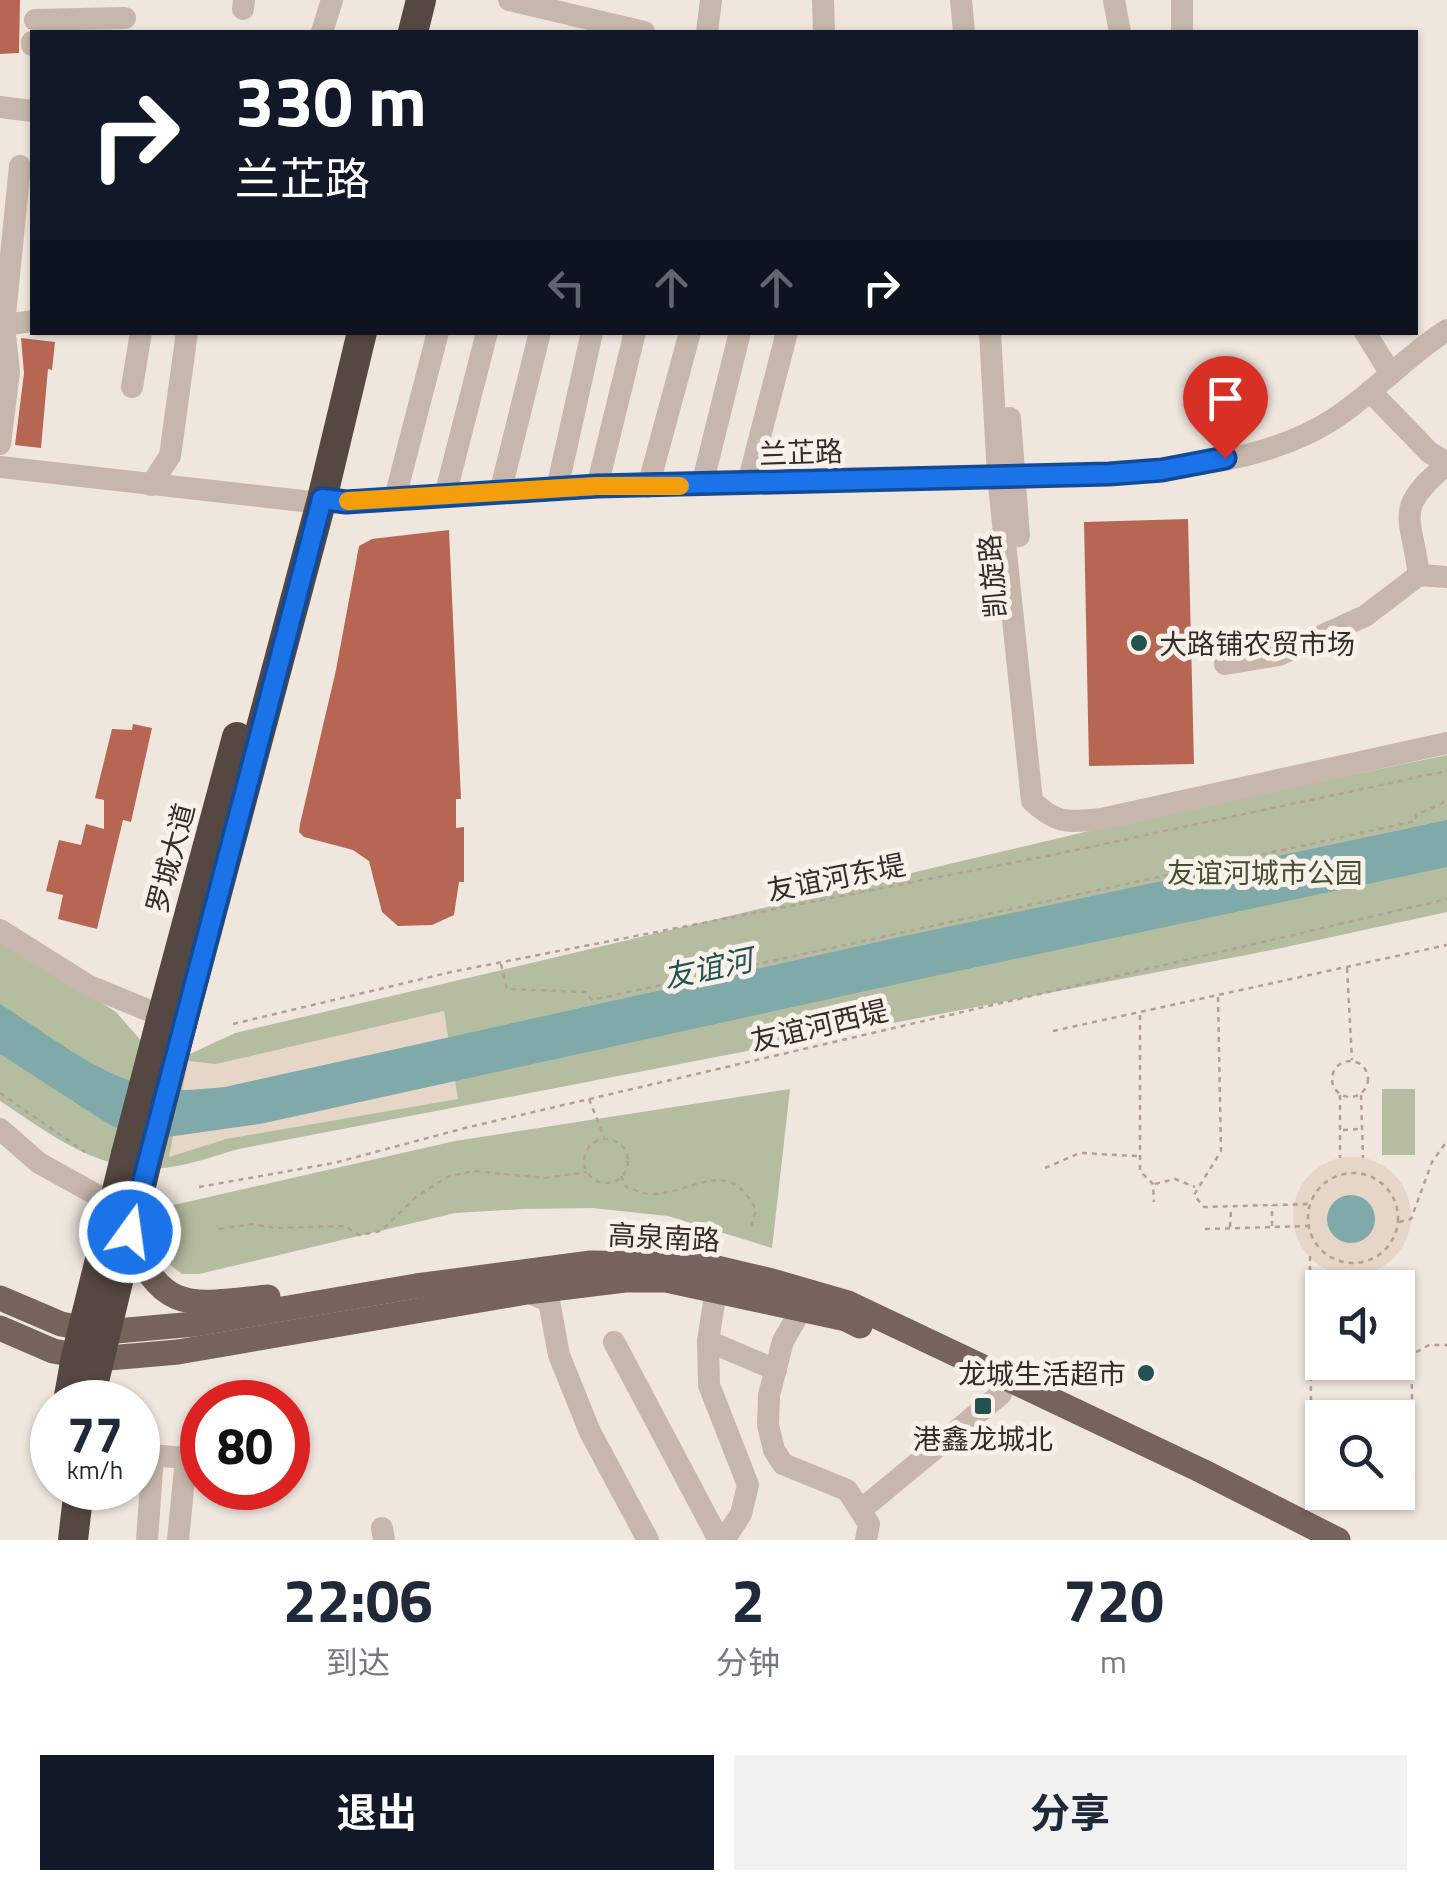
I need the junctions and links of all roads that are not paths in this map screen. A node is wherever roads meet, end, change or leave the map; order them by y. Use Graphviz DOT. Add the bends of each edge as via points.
graph roads {
  1 [pos="332,0"];
  2 [pos="421,0"];
  3 [pos="442,0"];
  4 [pos="509,0"];
  5 [pos="710,0"];
  6 [pos="823,0"];
  7 [pos="960,0"];
  8 [pos="976,0"];
  9 [pos="1114,0"];
  10 [pos="1182,0"];
  11 [pos="124,17"];
  12 [pos="33,28"];
  13 [pos="323,30"];
  14 [pos="414,30"];
  15 [pos="434,30"];
  16 [pos="636,30"];
  17 [pos="706,30"];
  18 [pos="824,30"];
  19 [pos="964,30"];
  20 [pos="979,30"];
  21 [pos="1120,30"];
  22 [pos="1182,30"];
  23 [pos="0,107"];
  24 [pos="30,111"];
  25 [pos="18,166"];
  26 [pos="30,320"];
  27 [pos="2,325"];
  28 [pos="1447,330"];
  29 [pos="141,335"];
  30 [pos="187,335"];
  31 [pos="341,335"];
  32 [pos="361,335"];
  33 [pos="437,335"];
  34 [pos="486,335"];
  35 [pos="539,335"];
  36 [pos="591,335"];
  37 [pos="635,335"];
  38 [pos="689,335"];
  39 [pos="739,335"];
  40 [pos="787,335"];
  41 [pos="990,335"];
  42 [pos="1003,335"];
  43 [pos="1368,335"];
  44 [pos="1391,374"];
  45 [pos="132,387"];
  46 [pos="1370,390"];
  47 [pos="0,444"];
  48 [pos="1447,464"];
  49 [pos="0,467"];
  50 [pos="1006,476"];
  51 [pos="748,483"];
  52 [pos="150,485"];
  53 [pos="702,485"];
  54 [pos="597,486"];
  55 [pos="648,487"];
  56 [pos="556,489"];
  57 [pos="500,493"];
  58 [pos="445,496"];
  59 [pos="395,498"];
  60 [pos="312,500"];
  61 [pos="1419,575"];
  62 [pos="1447,577"];
  63 [pos="1226,664"];
  64 [pos="1447,744"];
  65 [pos="0,930"];
  66 [pos="168,1020"];
  67 [pos="0,1129"];
  68 [pos="137,1158"];
  69 [pos="114,1204"];
  70 [pos="130,1232"];
  71 [pos="416,1286"];
  72 [pos="716,1290"];
  73 [pos="528,1292"];
  74 [pos="0,1298"];
  75 [pos="801,1310"];
  76 [pos="0,1328"];
  77 [pos="708,1341"];
  78 [pos="614,1342"];
  79 [pos="90,1345"];
  80 [pos="776,1370"];
  81 [pos="76,1380"];
  82 [pos="89,1380"];
  83 [pos="1001,1394"];
  84 [pos="160,1456"];
  85 [pos="55,1510"];
  86 [pos="76,1510"];
  87 [pos="146,1510"];
  88 [pos="862,1510"];
  89 [pos="52,1540"];
  90 [pos="72,1540"];
  91 [pos="146,1540"];
  92 [pos="178,1540"];
  93 [pos="648,1540"];
  94 [pos="722,1540"];
  95 [pos="866,1540"];
  96 [pos="1301,1540"];
  97 [pos="1338,1540"];
  1 -- 13 [label="street"];
  2 -- 14 [label="highway"];
  3 -- 15 [label="highway"];
  4 -- 16 [label="street"];
  5 -- 17 [label="street"];
  6 -- 18 [label="street"];
  7 -- 19 [label="street"];
  8 -- 20 [label="street"];
  9 -- 21 [label="street"];
  10 -- 22 [label="street"];
  11 -- 12 [label="street"];
  23 -- 24 [label="street"];
  25 -- 27 [label="street"];
  26 -- 27 [label="street"];
  27 -- 47 [label="street" via="9,372"];
  28 -- 44 [label="street, 兰芷路"];
  29 -- 45 [label="street"];
  30 -- 52 [label="street" via="170,456"];
  31 -- 60 [label="highway, 罗城大道"];
  32 -- 60 [label="highway, 罗城大道"];
  33 -- 59 [label="street"];
  34 -- 58 [label="street"];
  35 -- 57 [label="street"];
  36 -- 56 [label="street"];
  37 -- 54 [label="street"];
  38 -- 55 [label="street"];
  39 -- 53 [label="street"];
  40 -- 51 [label="street"];
  41 -- 50 [label="street"];
  42 -- 50 [label="street, 凯旋路"];
  43 -- 44 [label="street"];
  44 -- 46 [label="street, 兰芷路"];
  46 -- 48 [label="street"];
  46 -- 50 [label="street, 兰芷路" via="1331,421 1246,454 1162,470"];
  48 -- 61 [label="street" via="1408,506"];
  49 -- 52 [label="street, 兰芷路"];
  50 -- 51 [label="street, 兰芷路"];
  50 -- 64 [label="street, 凯旋路" via="1045,813 1062,823 1101,818"];
  51 -- 53 [label="street, 兰芷路"];
  52 -- 60 [label="street, 兰芷路"];
  53 -- 55 [label="street, 兰芷路"];
  54 -- 55 [label="street, 兰芷路"];
  54 -- 56 [label="street, 兰芷路"];
  56 -- 57 [label="street, 兰芷路"];
  57 -- 58 [label="street, 兰芷路"];
  58 -- 59 [label="street, 兰芷路"];
  59 -- 60 [label="street, 兰芷路"];
  60 -- 66 [label="highway, 罗城大道"];
  61 -- 62 [label="street"];
  61 -- 63 [label="street" via="1365,616 1279,656"];
  65 -- 66 [label="street" via="89,986"];
  66 -- 68 [label="highway, 罗城大道, bridge"];
  67 -- 69 [label="street" via="39,1162"];
  68 -- 69 [label="highway, 罗城大道"];
  68 -- 70 [label="highway, 罗城大道"];
  69 -- 79 [label="highway, 罗城大道"];
  70 -- 71 [label="main road" via="146,1272 189,1303 347,1283"];
  70 -- 79 [label="highway, 罗城大道"];
  71 -- 79 [label="main road, 高泉南路"];
  71 -- 97 [label="main road, 高泉南路" via="633,1262 704,1265 772,1280 848,1304"];
  72 -- 73 [label="main road, 高泉南路" via="625,1280"];
  72 -- 75 [label="main road, 高泉南路"];
  72 -- 77 [label="street"];
  73 -- 79 [label="main road, 高泉南路" via="236,1343"];
  73 -- 93 [label="street" via="550,1301 559,1355 590,1432"];
  74 -- 79 [label="main road, 高泉南路"];
  75 -- 80 [label="street"];
  75 -- 83 [label="main road, 高泉南路" via="846,1319"];
  76 -- 79 [label="main road, 高泉南路"];
  77 -- 80 [label="street"];
  77 -- 94 [label="street" via="708,1386 748,1485 741,1514"];
  78 -- 94 [label="street"];
  79 -- 81 [label="highway, 罗城大道"];
  79 -- 82 [label="highway, 罗城大道"];
  80 -- 88 [label="street" via="768,1425 774,1450 783,1464 847,1490"];
  83 -- 88 [label="street"];
  83 -- 96 [label="main road, 高泉南路"];
  84 -- 92 [label="street" via="186,1458"];
  85 -- 89 [label="highway"];
  86 -- 90 [label="highway"];
  87 -- 91 [label="street"];
  88 -- 95 [label="street" via="869,1524"];
}
